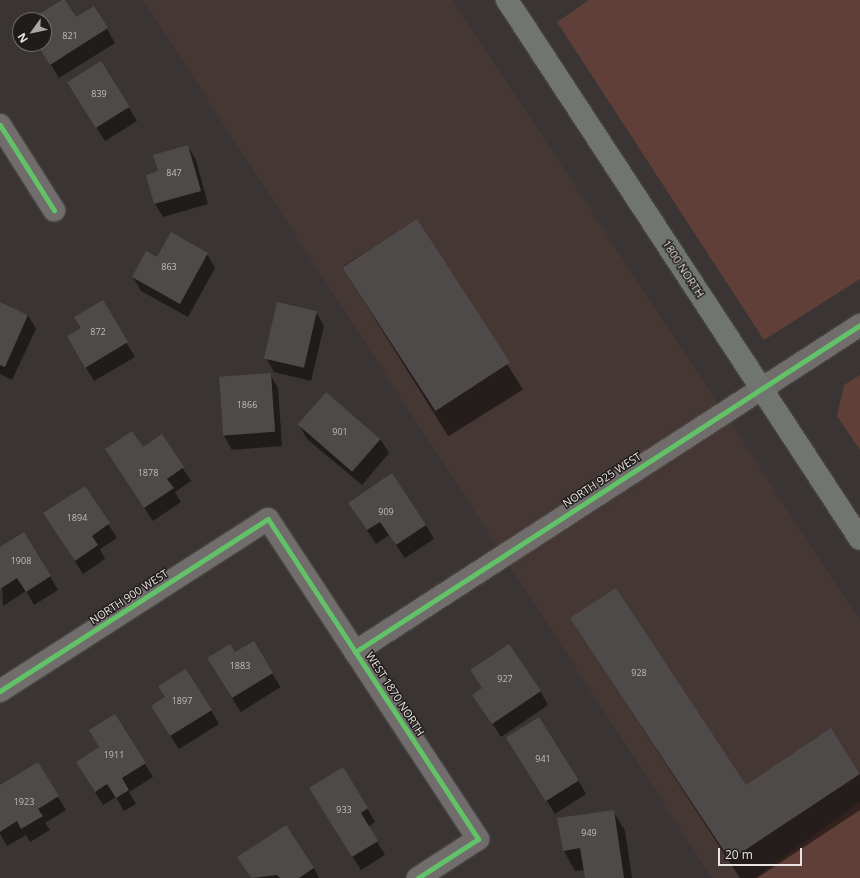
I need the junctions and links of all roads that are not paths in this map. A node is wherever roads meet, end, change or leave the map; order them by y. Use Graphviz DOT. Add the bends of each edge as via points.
graph roads {
  1 [pos="507,0"];
  2 [pos="0,125"];
  3 [pos="54,210"];
  4 [pos="860,325"];
  5 [pos="761,389"];
  6 [pos="268,520"];
  7 [pos="860,539"];
  8 [pos="355,652"];
  9 [pos="0,691"];
  10 [pos="418,878"];
  1 -- 5 [label="main road, 1800 NORTH"];
  2 -- 3 [label="street"];
  4 -- 5 [label="street, NORTH 925 WEST"];
  5 -- 7 [label="main road, 1800 NORTH"];
  5 -- 8 [label="street, NORTH 925 WEST"];
  6 -- 8 [label="street, WEST 1870 NORTH"];
  6 -- 9 [label="street, NORTH 900 WEST"];
  8 -- 10 [label="street, WEST 1870 NORTH" via="478,839"];
}
